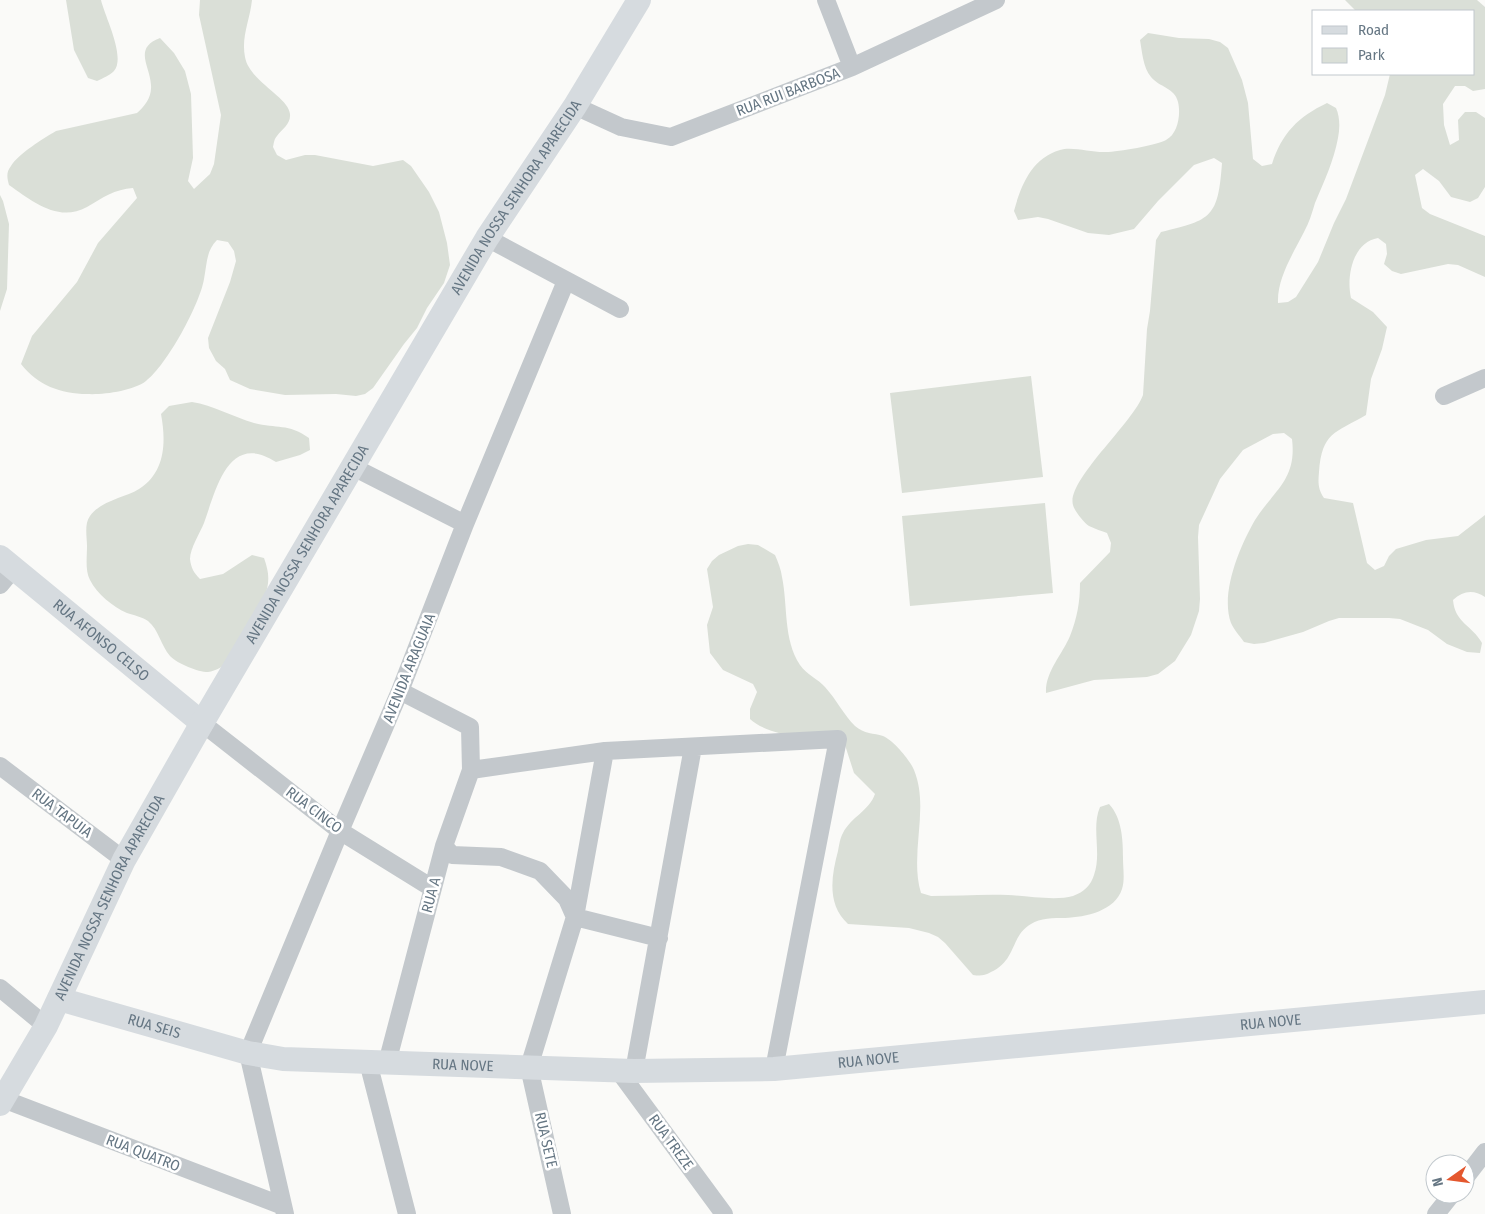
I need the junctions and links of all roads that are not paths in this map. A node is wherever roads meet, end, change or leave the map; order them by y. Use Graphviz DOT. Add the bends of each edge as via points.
graph roads {
  1 [pos="639,0"];
  2 [pos="826,0"];
  3 [pos="996,0"];
  4 [pos="852,67"];
  5 [pos="575,106"];
  6 [pos="487,238"];
  7 [pos="566,281"];
  8 [pos="620,309"];
  9 [pos="1485,378"];
  10 [pos="1444,396"];
  11 [pos="353,467"];
  12 [pos="465,524"];
  13 [pos="5,570"];
  14 [pos="400,691"];
  15 [pos="202,723"];
  16 [pos="692,747"];
  17 [pos="605,751"];
  18 [pos="0,766"];
  19 [pos="471,770"];
  20 [pos="340,831"];
  21 [pos="444,846"];
  22 [pos="124,860"];
  23 [pos="432,888"];
  24 [pos="575,917"];
  25 [pos="658,938"];
  26 [pos="0,988"];
  27 [pos="59,1000"];
  28 [pos="1485,1002"];
  29 [pos="46,1026"];
  30 [pos="248,1053"];
  31 [pos="378,1062"];
  32 [pos="529,1067"];
  33 [pos="774,1069"];
  34 [pos="626,1071"];
  35 [pos="1,1102"];
  36 [pos="1485,1152"];
  37 [pos="1475,1165"];
  38 [pos="1444,1204"];
  39 [pos="284,1210"];
  40 [pos="407,1214"];
  41 [pos="562,1214"];
  42 [pos="724,1214"];
  43 [pos="1436,1214"];
  1 -- 5 [label="street, AVENIDA NOSSA SENHORA APARECIDA"];
  2 -- 4 [label="street"];
  3 -- 4 [label="street, RUA RUI BARBOSA"];
  4 -- 5 [label="street, RUA RUI BARBOSA" via="671,137 621,127"];
  5 -- 6 [label="street, AVENIDA NOSSA SENHORA APARECIDA"];
  6 -- 7 [label="street"];
  6 -- 11 [label="street, AVENIDA NOSSA SENHORA APARECIDA"];
  7 -- 8 [label="street"];
  7 -- 12 [label="street, AVENIDA ARAGUAIA"];
  9 -- 10 [label="street"];
  11 -- 12 [label="street"];
  11 -- 15 [label="street, AVENIDA NOSSA SENHORA APARECIDA"];
  12 -- 14 [label="street, AVENIDA ARAGUAIA"];
  13 -- 15 [label="street, RUA AFONSO CELSO"];
  14 -- 19 [label="street, RUA A" via="470,727"];
  14 -- 20 [label="street, AVENIDA ARAGUAIA"];
  15 -- 20 [label="street, RUA CINCO"];
  15 -- 22 [label="street, AVENIDA NOSSA SENHORA APARECIDA"];
  16 -- 17 [label="street"];
  16 -- 25 [label="street"];
  16 -- 33 [label="street" via="838,739"];
  17 -- 19 [label="street"];
  17 -- 24 [label="street"];
  18 -- 22 [label="street, RUA TAPUIA"];
  19 -- 21 [label="street, RUA A"];
  20 -- 23 [label="street, RUA CINCO"];
  20 -- 30 [label="street, AVENIDA ARAGUAIA"];
  21 -- 23 [label="street, RUA A"];
  21 -- 24 [label="street" via="452,855 501,857 540,871 567,900"];
  22 -- 27 [label="street, AVENIDA NOSSA SENHORA APARECIDA"];
  23 -- 31 [label="street, RUA A"];
  24 -- 25 [label="street"];
  24 -- 32 [label="street"];
  25 -- 34 [label="street"];
  26 -- 29 [label="street"];
  27 -- 29 [label="street, AVENIDA NOSSA SENHORA APARECIDA"];
  27 -- 30 [label="street, RUA SEIS"];
  28 -- 33 [label="street, RUA NOVE"];
  29 -- 35 [label="street, AVENIDA NOSSA SENHORA APARECIDA"];
  30 -- 31 [label="street, RUA NOVE" via="283,1059"];
  30 -- 39 [label="street"];
  31 -- 32 [label="street, RUA NOVE"];
  31 -- 40 [label="street"];
  32 -- 34 [label="street, RUA NOVE"];
  32 -- 41 [label="street, RUA SETE"];
  33 -- 34 [label="street, RUA NOVE"];
  34 -- 42 [label="street, RUA TREZE"];
  35 -- 39 [label="street, RUA QUATRO"];
  36 -- 37 [label="street"];
  38 -- 43 [label="street"];
}
